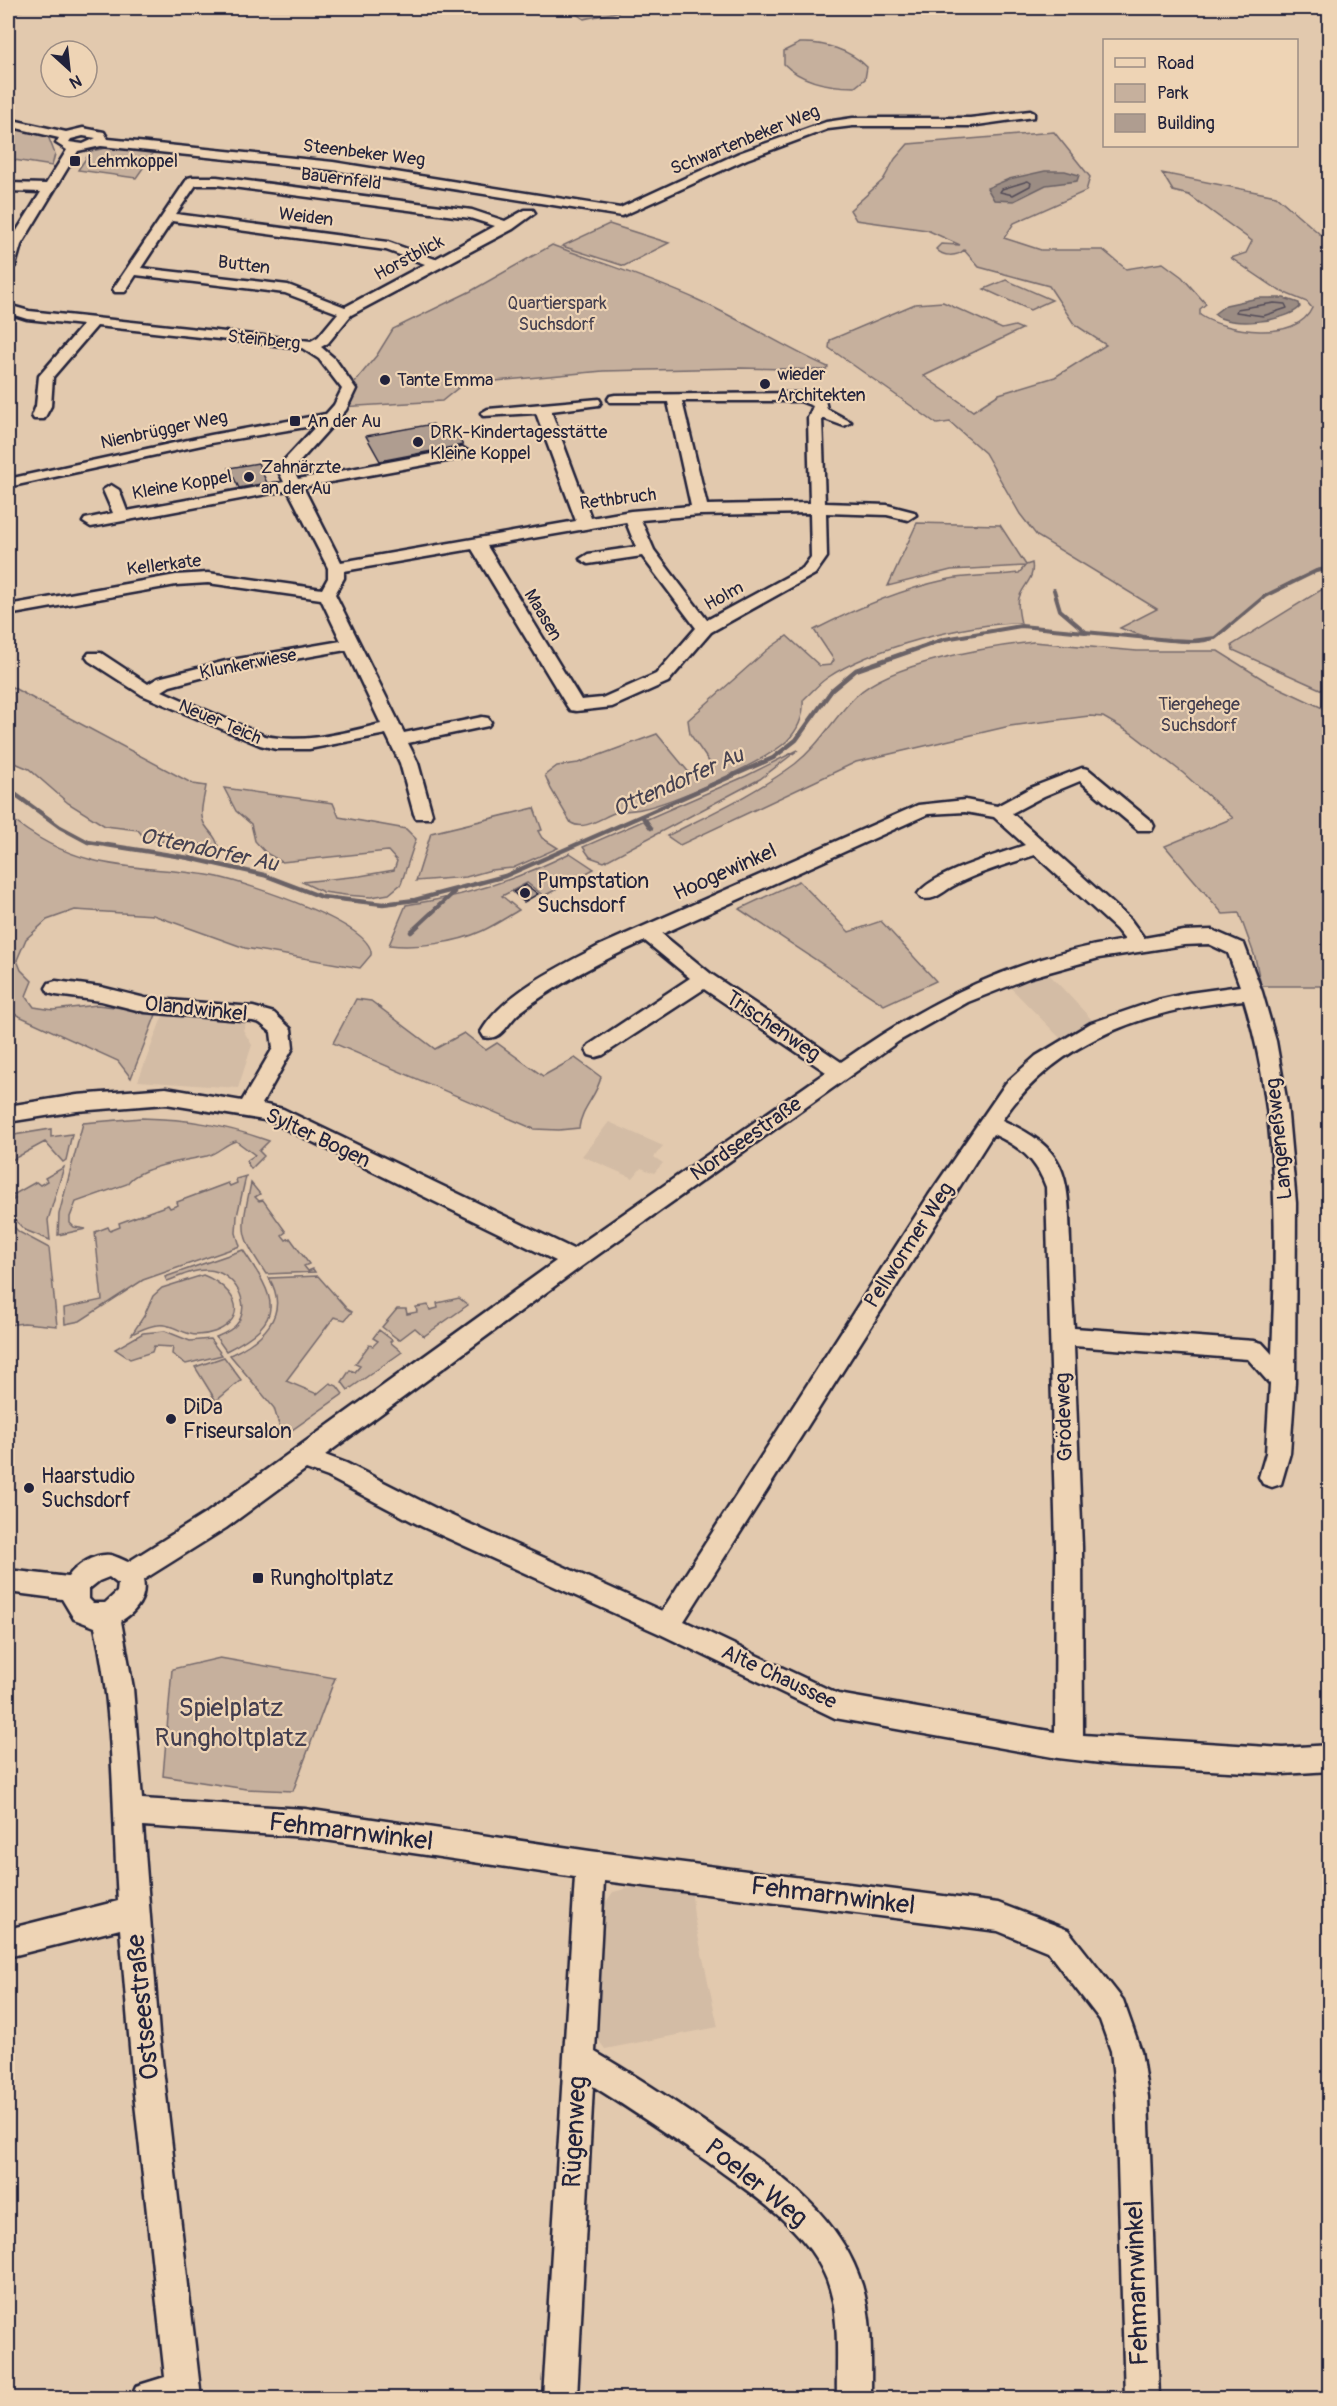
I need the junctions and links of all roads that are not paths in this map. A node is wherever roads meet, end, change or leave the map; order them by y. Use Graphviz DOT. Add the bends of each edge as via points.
graph roads {
  1 [pos="1030,115"];
  2 [pos="8,123"];
  3 [pos="66,136"];
  4 [pos="99,142"];
  5 [pos="75,147"];
  6 [pos="8,187"];
  7 [pos="50,188"];
  8 [pos="622,212"];
  9 [pos="529,213"];
  10 [pos="168,217"];
  11 [pos="508,226"];
  12 [pos="14,236"];
  13 [pos="437,264"];
  14 [pos="8,266"];
  15 [pos="133,271"];
  16 [pos="120,290"];
  17 [pos="8,309"];
  18 [pos="346,312"];
  19 [pos="93,322"];
  20 [pos="314,346"];
  21 [pos="674,397"];
  22 [pos="615,399"];
  23 [pos="594,402"];
  24 [pos="542,408"];
  25 [pos="819,411"];
  26 [pos="488,413"];
  27 [pos="39,416"];
  28 [pos="328,418"];
  29 [pos="844,422"];
  30 [pos="463,453"];
  31 [pos="8,483"];
  32 [pos="292,485"];
  33 [pos="111,490"];
  34 [pos="819,508"];
  35 [pos="700,510"];
  36 [pos="908,515"];
  37 [pos="122,516"];
  38 [pos="631,516"];
  39 [pos="91,522"];
  40 [pos="585,523"];
  41 [pos="477,543"];
  42 [pos="646,551"];
  43 [pos="588,559"];
  44 [pos="336,568"];
  45 [pos="327,594"];
  46 [pos="8,610"];
  47 [pos="705,628"];
  48 [pos="351,644"];
  49 [pos="95,657"];
  50 [pos="148,691"];
  51 [pos="576,706"];
  52 [pos="482,722"];
  53 [pos="395,734"];
  54 [pos="1000,812"];
  55 [pos="423,814"];
  56 [pos="1145,826"];
  57 [pos="1038,847"];
  58 [pos="928,894"];
  59 [pos="648,933"];
  60 [pos="1138,944"];
  61 [pos="1237,949"];
  62 [pos="704,979"];
  63 [pos="56,987"];
  64 [pos="1252,992"];
  65 [pos="491,1032"];
  66 [pos="596,1050"];
  67 [pos="841,1072"];
  68 [pos="249,1108"];
  69 [pos="8,1114"];
  70 [pos="989,1123"];
  71 [pos="574,1260"];
  72 [pos="1284,1333"];
  73 [pos="1061,1336"];
  74 [pos="1254,1350"];
  75 [pos="1283,1382"];
  76 [pos="303,1458"];
  77 [pos="1272,1477"];
  78 [pos="129,1575"];
  79 [pos="8,1581"];
  80 [pos="76,1589"];
  81 [pos="106,1615"];
  82 [pos="667,1625"];
  83 [pos="1069,1746"];
  84 [pos="1329,1758"];
  85 [pos="129,1812"];
  86 [pos="590,1865"];
  87 [pos="133,1911"];
  88 [pos="8,1943"];
  89 [pos="579,2060"];
  90 [pos="184,2394"];
  91 [pos="148,2398"];
  92 [pos="560,2398"];
  93 [pos="854,2398"];
  94 [pos="1142,2398"];
  1 -- 8 [label="street, Schwartenbeker Weg" via="970,122 852,122 826,126 743,156"];
  2 -- 3 [label="street, Steenbeker Weg"];
  3 -- 4 [label="street, Steenbeker Weg" via="90,132 100,135"];
  3 -- 5 [label="street" via="62,143"];
  4 -- 5 [label="street, Steenbeker Weg"];
  4 -- 8 [label="street, Steenbeker Weg" via="344,168"];
  5 -- 7 [label="street"];
  6 -- 7 [label="street"];
  7 -- 12 [label="street"];
  9 -- 11 [label="street, Horstblick"];
  10 -- 11 [label="street, Bauernfeld" via="192,181 217,181 472,214"];
  10 -- 13 [label="street, Weiden" via="388,246"];
  10 -- 15 [label="street"];
  11 -- 13 [label="street, Horstblick"];
  12 -- 14 [label="street"];
  13 -- 18 [label="street, Horstblick"];
  15 -- 16 [label="street"];
  15 -- 18 [label="street, Butten" via="288,289"];
  17 -- 19 [label="street, Steinberg" via="27,315"];
  18 -- 20 [label="street, Horstblick"];
  19 -- 20 [label="street, Steinberg"];
  19 -- 27 [label="street" via="46,376 45,408"];
  20 -- 28 [label="street, Steinberg" via="348,389 341,407"];
  21 -- 22 [label="street"];
  21 -- 25 [label="street" via="801,397 820,403"];
  21 -- 35 [label="street"];
  23 -- 24 [label="street"];
  24 -- 26 [label="street"];
  24 -- 40 [label="street"];
  25 -- 29 [label="street"];
  25 -- 34 [label="street, Holm" via="815,418"];
  28 -- 31 [label="street, Nienbrügger Weg"];
  28 -- 32 [label="street, Steinberg" via="285,468"];
  30 -- 32 [label="street, Kleine Koppel"];
  32 -- 37 [label="street, Kleine Koppel"];
  32 -- 44 [label="street, Steinberg"];
  33 -- 37 [label="street, Kleine Koppel"];
  34 -- 35 [label="street, Rethbruch"];
  34 -- 36 [label="street, Rethbruch" via="887,510"];
  34 -- 47 [label="street, Holm" via="819,557 809,572"];
  35 -- 38 [label="street, Rethbruch"];
  37 -- 39 [label="street, Kleine Koppel"];
  38 -- 40 [label="street, Rethbruch"];
  38 -- 42 [label="street"];
  40 -- 41 [label="street, Rethbruch"];
  41 -- 44 [label="street, Rethbruch"];
  41 -- 51 [label="street, Maasen"];
  42 -- 43 [label="street"];
  42 -- 47 [label="street"];
  44 -- 45 [label="street" via="336,578"];
  45 -- 46 [label="street, Kellerkate" via="208,578 176,580"];
  45 -- 48 [label="street"];
  47 -- 51 [label="street, Holm" via="662,678 606,703"];
  48 -- 50 [label="street, Klunkerwiese" via="226,666 164,682"];
  48 -- 53 [label="street"];
  49 -- 50 [label="street, Neuer Teich"];
  50 -- 53 [label="street, Neuer Teich" via="274,744 312,744"];
  52 -- 53 [label="street"];
  53 -- 55 [label="street" via="416,782"];
  54 -- 56 [label="street" via="1082,773"];
  54 -- 57 [label="street"];
  54 -- 59 [label="street, Hoogewinkel" via="965,806 924,809"];
  57 -- 58 [label="street" via="949,880"];
  57 -- 60 [label="street" via="1123,924"];
  59 -- 62 [label="street, Trischenweg"];
  59 -- 65 [label="street, Hoogewinkel" via="564,973 510,1010"];
  60 -- 61 [label="street, Nordseestraße" via="1212,938"];
  60 -- 67 [label="street, Nordseestraße" via="1024,972 961,997 892,1036"];
  61 -- 64 [label="street, Langeneßweg"];
  62 -- 66 [label="street, Trischenweg"];
  62 -- 67 [label="street, Trischenweg"];
  63 -- 68 [label="street, Olandwinkel" via="145,1005 267,1018 281,1029 283,1048"];
  64 -- 70 [label="street, Pellwormer Weg" via="1168,1003 1085,1035 1020,1081"];
  64 -- 72 [label="street, Langeneßweg" via="1268,1052 1278,1115 1286,1204 1288,1282"];
  67 -- 71 [label="street, Nordseestraße"];
  68 -- 69 [label="street, Sylter Bogen" via="166,1096 77,1103"];
  68 -- 71 [label="street, Sylter Bogen" via="275,1114"];
  70 -- 73 [label="street, Grödeweg" via="1025,1140 1051,1167 1057,1187"];
  70 -- 82 [label="street, Pellwormer Weg"];
  71 -- 76 [label="street, Nordseestraße"];
  72 -- 74 [label="street"];
  72 -- 75 [label="street, Langeneßweg"];
  73 -- 74 [label="street"];
  73 -- 83 [label="street, Grödeweg" via="1069,1547"];
  74 -- 75 [label="street"];
  75 -- 77 [label="street, Langeneßweg" via="1278,1453"];
  76 -- 78 [label="street"];
  76 -- 82 [label="street, Alte Chaussee" via="337,1470 432,1519"];
  78 -- 80 [label="street" via="109,1566 95,1569 82,1578"];
  78 -- 81 [label="street" via="131,1593 126,1602"];
  79 -- 80 [label="street"];
  80 -- 81 [label="street" via="75,1601 80,1610"];
  81 -- 85 [label="street, Ostseestraße" via="118,1661"];
  82 -- 83 [label="street, Alte Chaussee" via="835,1706"];
  83 -- 84 [label="street, Alte Chaussee" via="1283,1761"];
  85 -- 86 [label="street, Fehmarnwinkel" via="305,1823"];
  85 -- 87 [label="street, Ostseestraße"];
  86 -- 89 [label="street, Rügenweg"];
  86 -- 94 [label="street, Fehmarnwinkel" via="998,1917 1057,1940 1112,2011 1126,2051 1132,2097"];
  87 -- 88 [label="street"];
  87 -- 90 [label="street, Ostseestraße"];
  89 -- 92 [label="street, Rügenweg"];
  89 -- 93 [label="street, Poeler Weg" via="630,2089 792,2204 819,2234 839,2269 850,2304"];
  90 -- 91 [label="street"];
}
